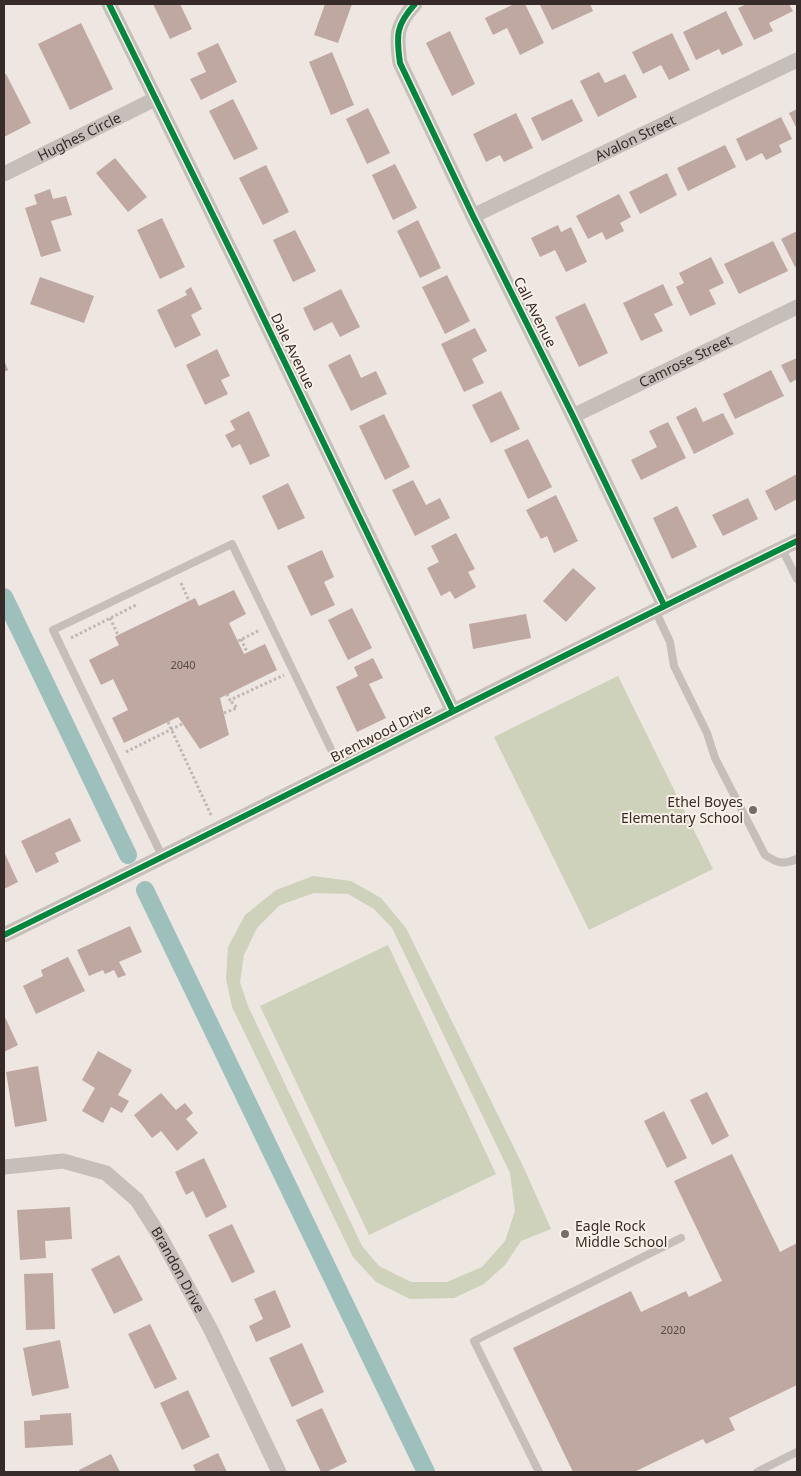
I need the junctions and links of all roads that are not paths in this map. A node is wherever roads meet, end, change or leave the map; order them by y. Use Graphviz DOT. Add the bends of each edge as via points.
graph roads {
  1 [pos="109,4"];
  2 [pos="415,4"];
  3 [pos="797,60"];
  4 [pos="155,99"];
  5 [pos="4,174"];
  6 [pos="473,216"];
  7 [pos="797,307"];
  8 [pos="573,416"];
  9 [pos="797,541"];
  10 [pos="782,549"];
  11 [pos="797,579"];
  12 [pos="659,608"];
  13 [pos="453,711"];
  14 [pos="340,768"];
  15 [pos="163,858"];
  16 [pos="797,858"];
  17 [pos="4,935"];
  18 [pos="4,1166"];
  19 [pos="681,1238"];
  20 [pos="797,1452"];
  21 [pos="279,1472"];
  22 [pos="538,1472"];
  23 [pos="757,1472"];
  1 -- 4 [label="street, Dale Avenue"];
  2 -- 6 [label="street, Call Avenue" via="400,25 397,40 400,62"];
  3 -- 6 [label="street, Avalon Street"];
  4 -- 5 [label="street, Hughes Circle"];
  4 -- 13 [label="street, Dale Avenue"];
  6 -- 8 [label="street, Call Avenue"];
  7 -- 8 [label="street, Camrose Street"];
  8 -- 12 [label="street, Call Avenue"];
  9 -- 10 [label="street, Brentwood Drive"];
  10 -- 11 [label="lane"];
  10 -- 12 [label="street, Brentwood Drive"];
  12 -- 13 [label="street, Brentwood Drive"];
  12 -- 16 [label="lane" via="674,666 707,733 715,758 765,855 777,862 790,862"];
  13 -- 14 [label="street, Brentwood Drive"];
  14 -- 15 [label="street, Brentwood Drive"];
  14 -- 15 [label="lane" via="232,544 53,630"];
  15 -- 17 [label="street, Brentwood Drive"];
  18 -- 21 [label="street, Brandon Drive" via="63,1161 106,1173 136,1200 161,1238 210,1330"];
  19 -- 22 [label="lane" via="474,1341"];
  20 -- 23 [label="lane"];
}
